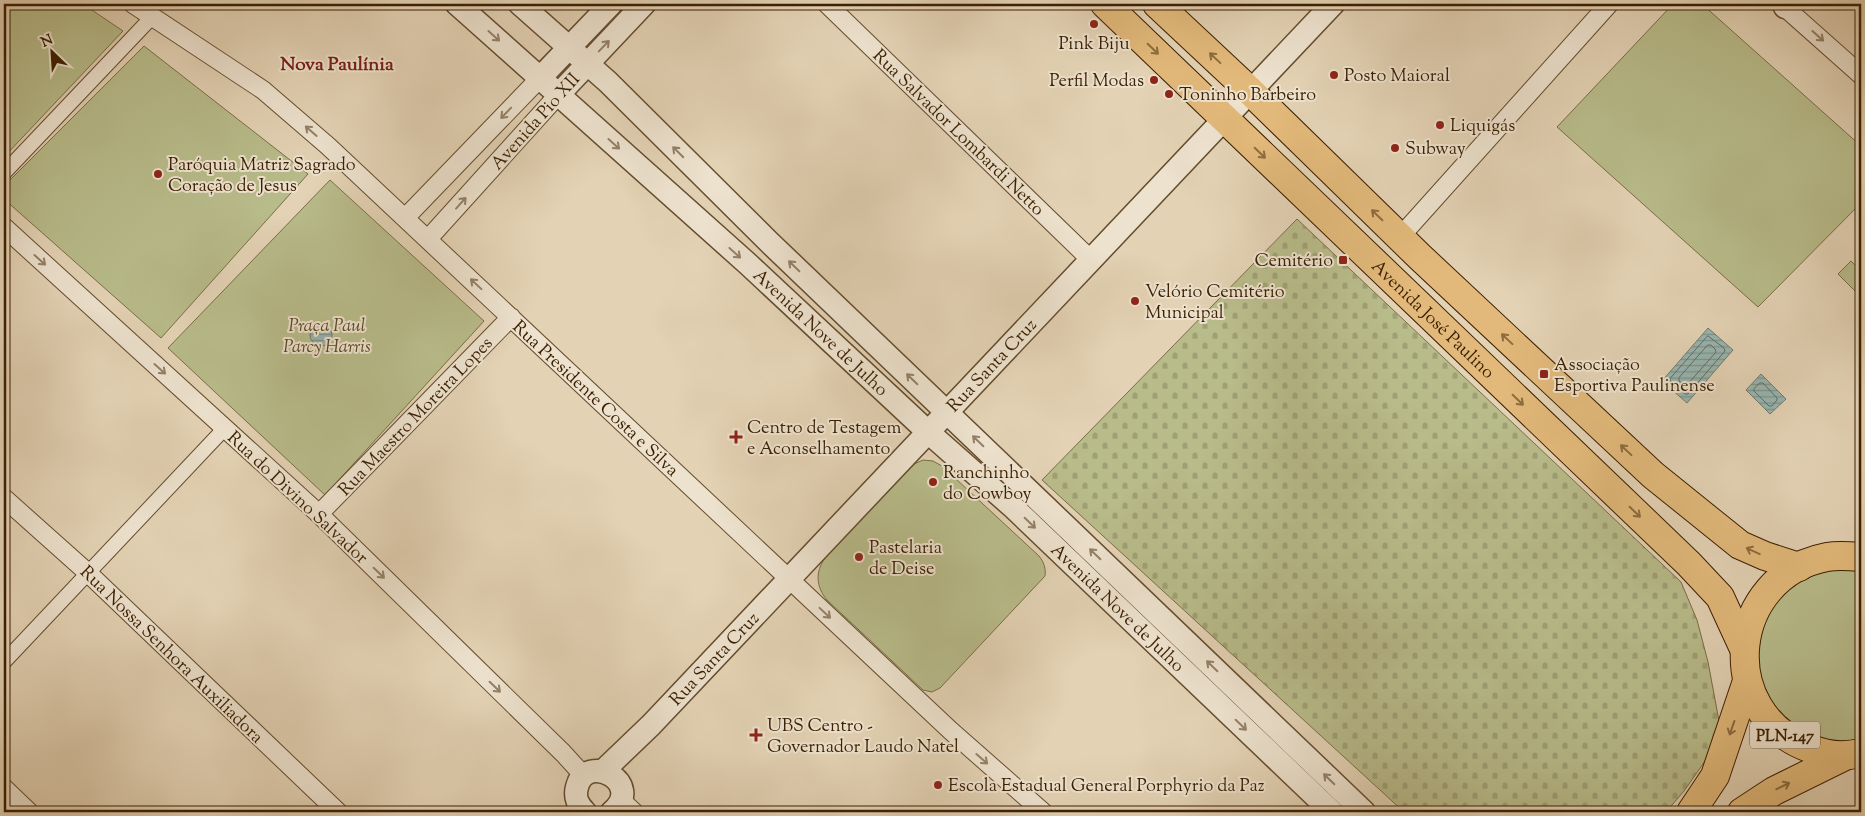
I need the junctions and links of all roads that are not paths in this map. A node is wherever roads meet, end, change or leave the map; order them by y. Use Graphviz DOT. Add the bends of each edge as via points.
graph roads {
  1 [pos="133,4"];
  2 [pos="457,4"];
  3 [pos="520,4"];
  4 [pos="611,4"];
  5 [pos="644,4"];
  6 [pos="828,4"];
  7 [pos="1105,4"];
  8 [pos="1156,4"];
  9 [pos="1333,4"];
  10 [pos="1609,4"];
  11 [pos="1785,5"];
  12 [pos="154,16"];
  13 [pos="569,47"];
  14 [pos="586,64"];
  15 [pos="1861,75"];
  16 [pos="540,78"];
  17 [pos="1250,91"];
  18 [pos="559,94"];
  19 [pos="1225,118"];
  20 [pos="4,173"];
  21 [pos="405,218"];
  22 [pos="4,227"];
  23 [pos="1400,237"];
  24 [pos="428,239"];
  25 [pos="1091,260"];
  26 [pos="511,318"];
  27 [pos="947,412"];
  28 [pos="225,428"];
  29 [pos="928,432"];
  30 [pos="4,498"];
  31 [pos="319,514"];
  32 [pos="1855,553"];
  33 [pos="1799,567"];
  34 [pos="88,574"];
  35 [pos="789,579"];
  36 [pos="1744,649"];
  37 [pos="4,662"];
  38 [pos="1747,681"];
  39 [pos="1291,742"];
  40 [pos="1856,756"];
  41 [pos="1276,759"];
  42 [pos="4,788"];
  43 [pos="612,792"];
  44 [pos="576,808"];
  45 [pos="30,812"];
  46 [pos="338,812"];
  47 [pos="1043,812"];
  48 [pos="1332,812"];
  49 [pos="1364,812"];
  50 [pos="1691,812"];
  51 [pos="1742,812"];
  1 -- 12 [label="street, Rua Presidente Costa e Silva"];
  2 -- 16 [label="street, Avenida Nove de Julho, one-way"];
  3 -- 13 [label="street, Avenida Nove de Julho"];
  4 -- 13 [label="street, Avenida Pio XII"];
  14 -- 5 [label="street, Avenida Pio XII, one-way"];
  6 -- 25 [label="street, Rua Salvador Lombardi Netto"];
  7 -- 19 [label="main road, Avenida José Paulino, one-way"];
  17 -- 8 [label="main road, Avenida José Paulino, one-way"];
  9 -- 17 [label="street, Rua Santa Cruz"];
  10 -- 23 [label="street"];
  11 -- 15 [label="street, one-way"];
  12 -- 20 [label="street"];
  21 -- 12 [label="street, Rua Presidente Costa e Silva, one-way" via="262,90"];
  13 -- 14 [label="street, Avenida Nove de Julho"];
  13 -- 16 [label="street, Avenida Pio XII"];
  14 -- 18 [label="street, Avenida Pio XII"];
  27 -- 14 [label="street, Avenida Nove de Julho, one-way"];
  16 -- 18 [label="street, Avenida Nove de Julho"];
  16 -- 21 [label="street, Avenida Pio XII, one-way"];
  17 -- 19 [label="street, Rua Santa Cruz"];
  23 -- 17 [label="main road, Avenida José Paulino, one-way"];
  24 -- 18 [label="street, Avenida Pio XII, one-way"];
  18 -- 29 [label="street, Avenida Nove de Julho, one-way"];
  19 -- 25 [label="street, Rua Santa Cruz"];
  19 -- 36 [label="main road, Avenida José Paulino, one-way" via="1690,564 1720,597"];
  21 -- 24 [label="street, Rua Presidente Costa e Silva"];
  22 -- 28 [label="street, Rua do Divino Salvador, one-way"];
  33 -- 23 [label="main road, Avenida José Paulino, one-way" via="1740,545 1683,500 1566,395"];
  26 -- 24 [label="street, Rua Presidente Costa e Silva, one-way"];
  25 -- 27 [label="street, Rua Santa Cruz"];
  26 -- 31 [label="street, Rua Maestro Moreira Lopes"];
  26 -- 35 [label="street, Rua Presidente Costa e Silva"];
  27 -- 29 [label="street, Rua Santa Cruz"];
  39 -- 27 [label="street, Avenida Nove de Julho, one-way"];
  28 -- 31 [label="street, Rua do Divino Salvador"];
  28 -- 34 [label="street"];
  29 -- 35 [label="street, Rua Santa Cruz"];
  29 -- 41 [label="street, Avenida Nove de Julho, one-way" via="1014,508"];
  30 -- 34 [label="street, Rua Nossa Senhora Auxiliadora"];
  31 -- 43 [label="street, Rua do Divino Salvador, one-way" via="563,753"];
  32 -- 33 [label="main road, PLN-147" via="1828,557"];
  33 -- 36 [label="main road, PLN-147" via="1766,592 1747,629"];
  34 -- 37 [label="street"];
  34 -- 46 [label="street, Rua Nossa Senhora Auxiliadora"];
  35 -- 43 [label="street, Rua Santa Cruz" via="652,725"];
  35 -- 47 [label="street, Rua Presidente Costa e Silva, one-way" via="951,731"];
  36 -- 38 [label="main road, PLN-147"];
  38 -- 40 [label="main road, PLN-147" via="1757,706 1774,727 1795,743 1820,753"];
  38 -- 50 [label="main road, one-way" via="1715,776"];
  39 -- 41 [label="street"];
  49 -- 39 [label="street, Avenida Nove de Julho, one-way"];
  51 -- 40 [label="main road, one-way" via="1774,791"];
  41 -- 48 [label="street, Avenida Nove de Julho"];
  42 -- 45 [label="street"];
  43 -- 44 [label="street, Rua Santa Cruz" via="577,784"];
}
